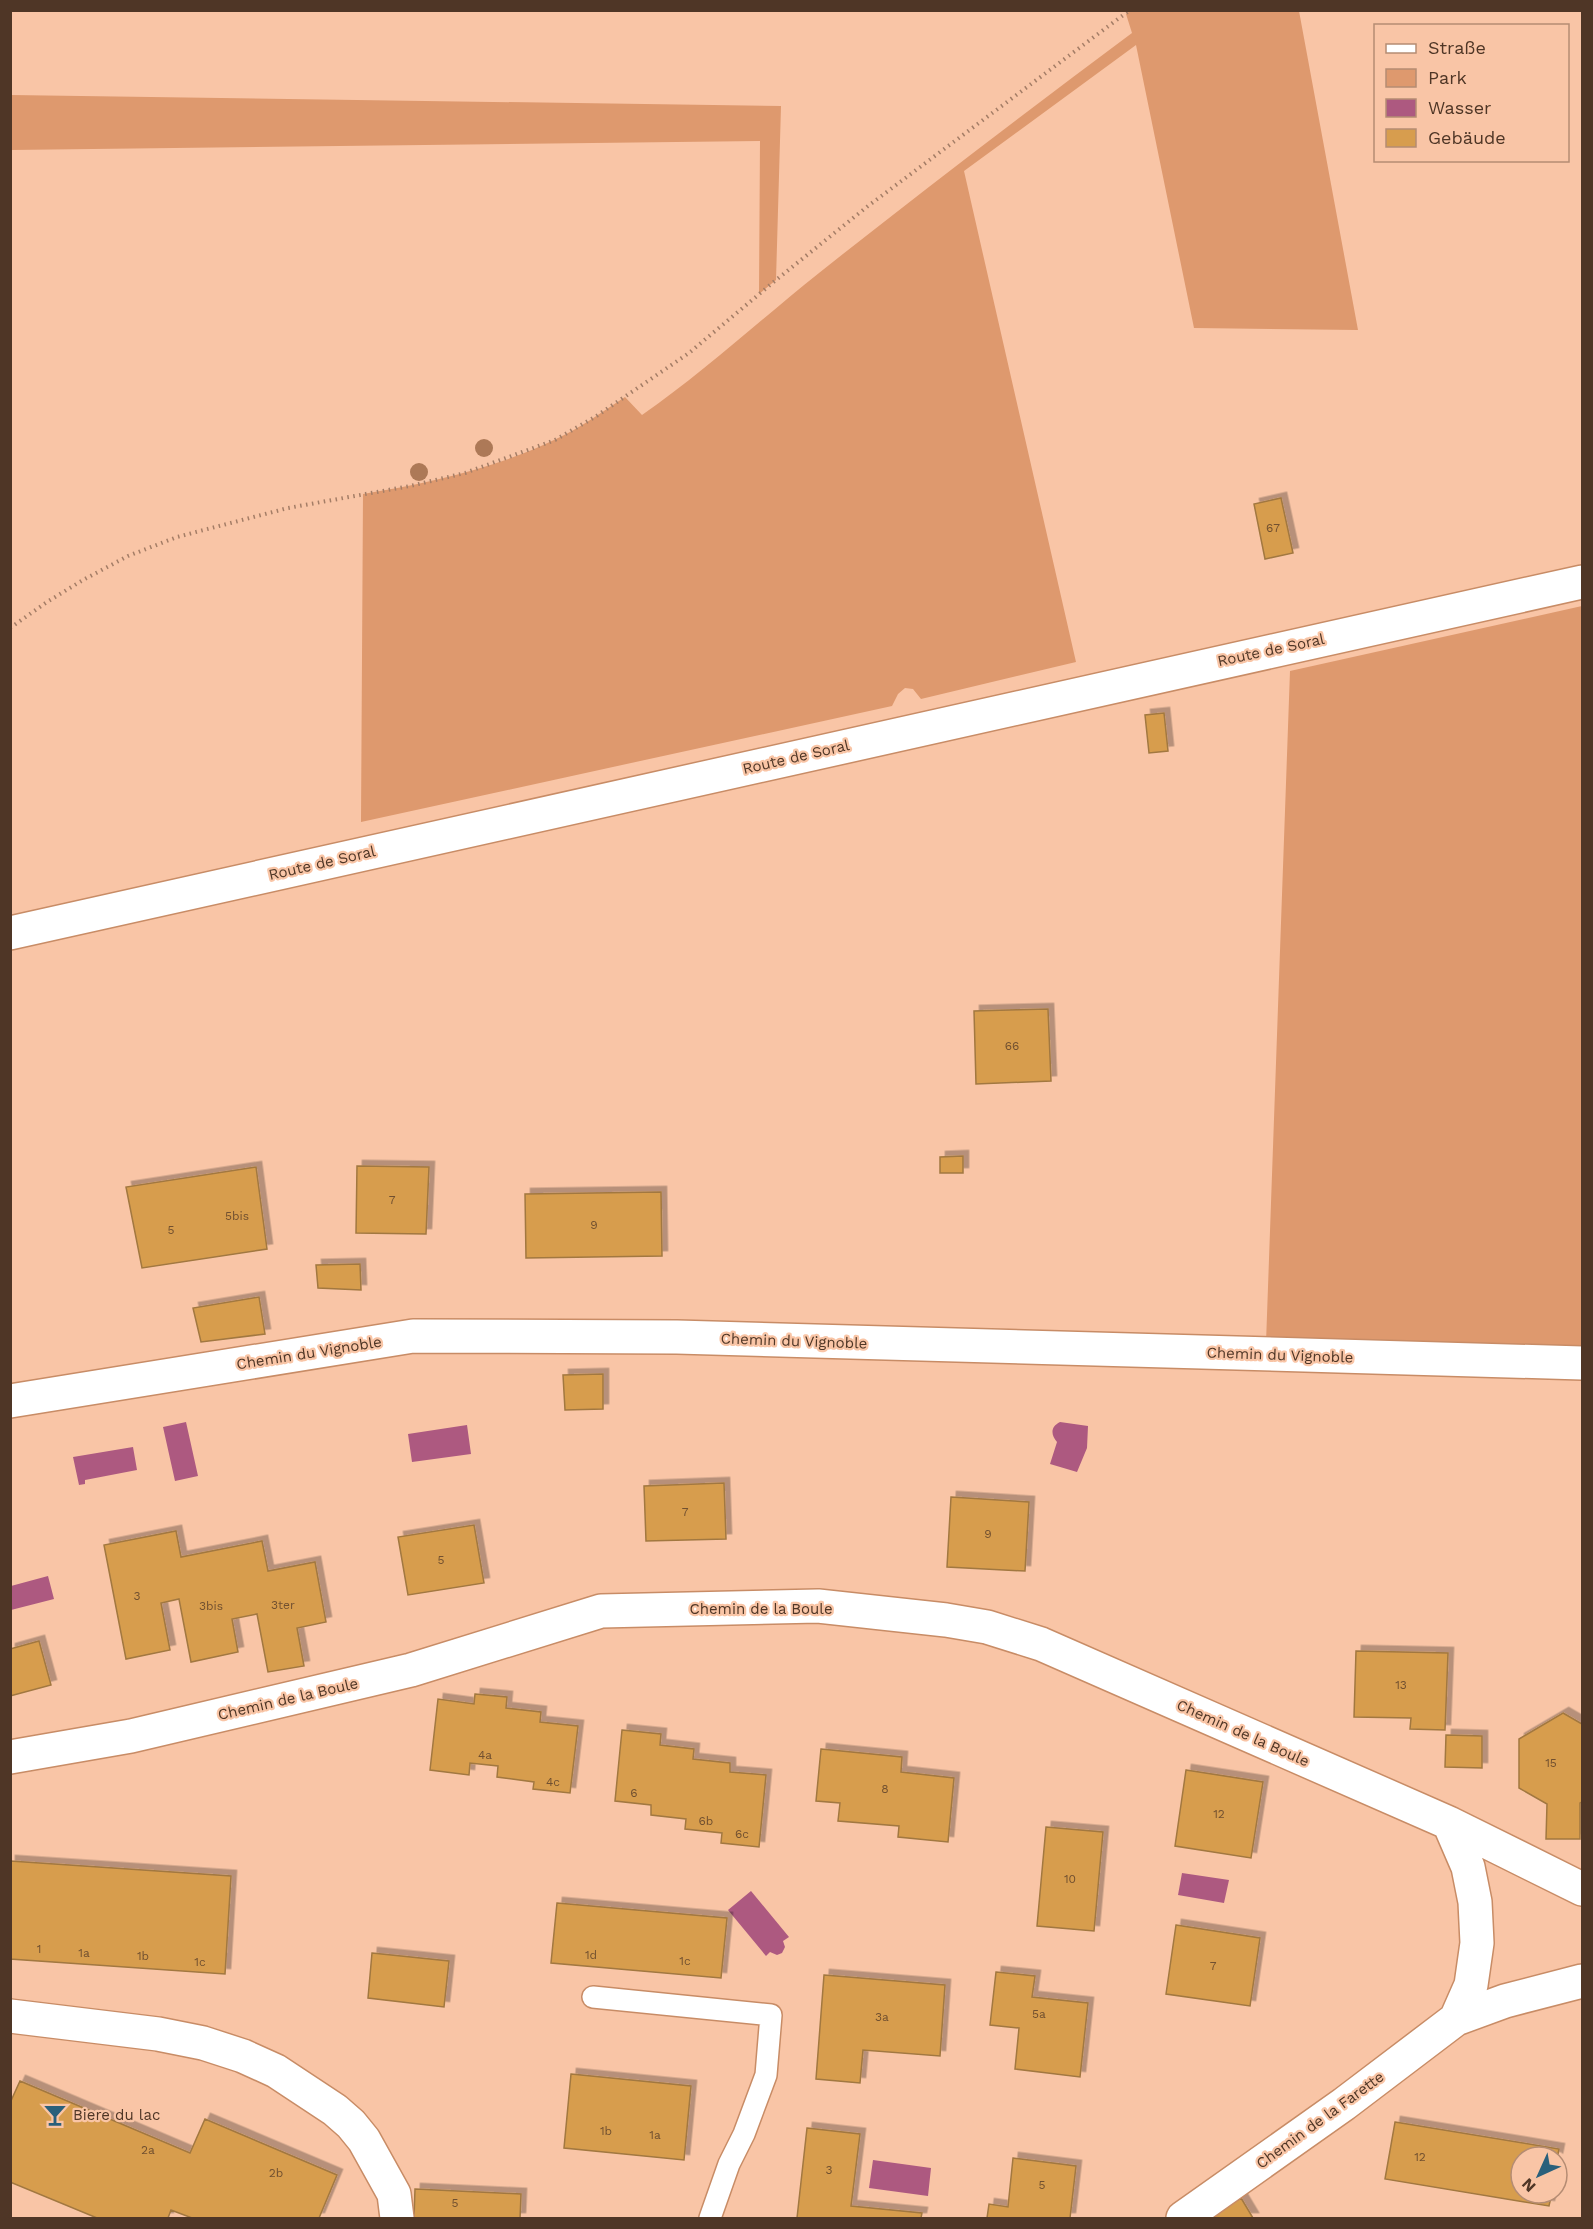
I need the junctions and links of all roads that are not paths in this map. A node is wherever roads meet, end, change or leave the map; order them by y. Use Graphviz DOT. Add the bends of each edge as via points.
graph roads {
  1 [pos="1582,582"];
  2 [pos="10,933"];
  3 [pos="1582,1363"];
  4 [pos="10,1401"];
  5 [pos="10,1757"];
  6 [pos="1449,1823"];
  7 [pos="1582,1889"];
  8 [pos="1582,1981"];
  9 [pos="593,1997"];
  10 [pos="10,2016"];
  11 [pos="1456,2019"];
  12 [pos="397,2218"];
  13 [pos="710,2218"];
  14 [pos="1183,2218"];
  1 -- 2 [label="street, Route de Soral"];
  3 -- 4 [label="street, Chemin du Vignoble" via="677,1337 413,1336"];
  5 -- 6 [label="street, Chemin de la Boule" via="131,1736 411,1670 601,1611 818,1606 946,1620 987,1627 1041,1644"];
  6 -- 7 [label="street, Chemin de la Boule"];
  6 -- 11 [label="street, Chemin de la Farette" via="1468,1866 1477,1943 1471,1985"];
  8 -- 11 [label="street, Chemin de la Farette" via="1504,2001"];
  9 -- 13 [label="lane" via="771,2016 766,2075"];
  10 -- 12 [label="street" via="203,2043 276,2071 335,2110 357,2132 394,2194"];
  11 -- 14 [label="street, Chemin de la Farette"];
}
